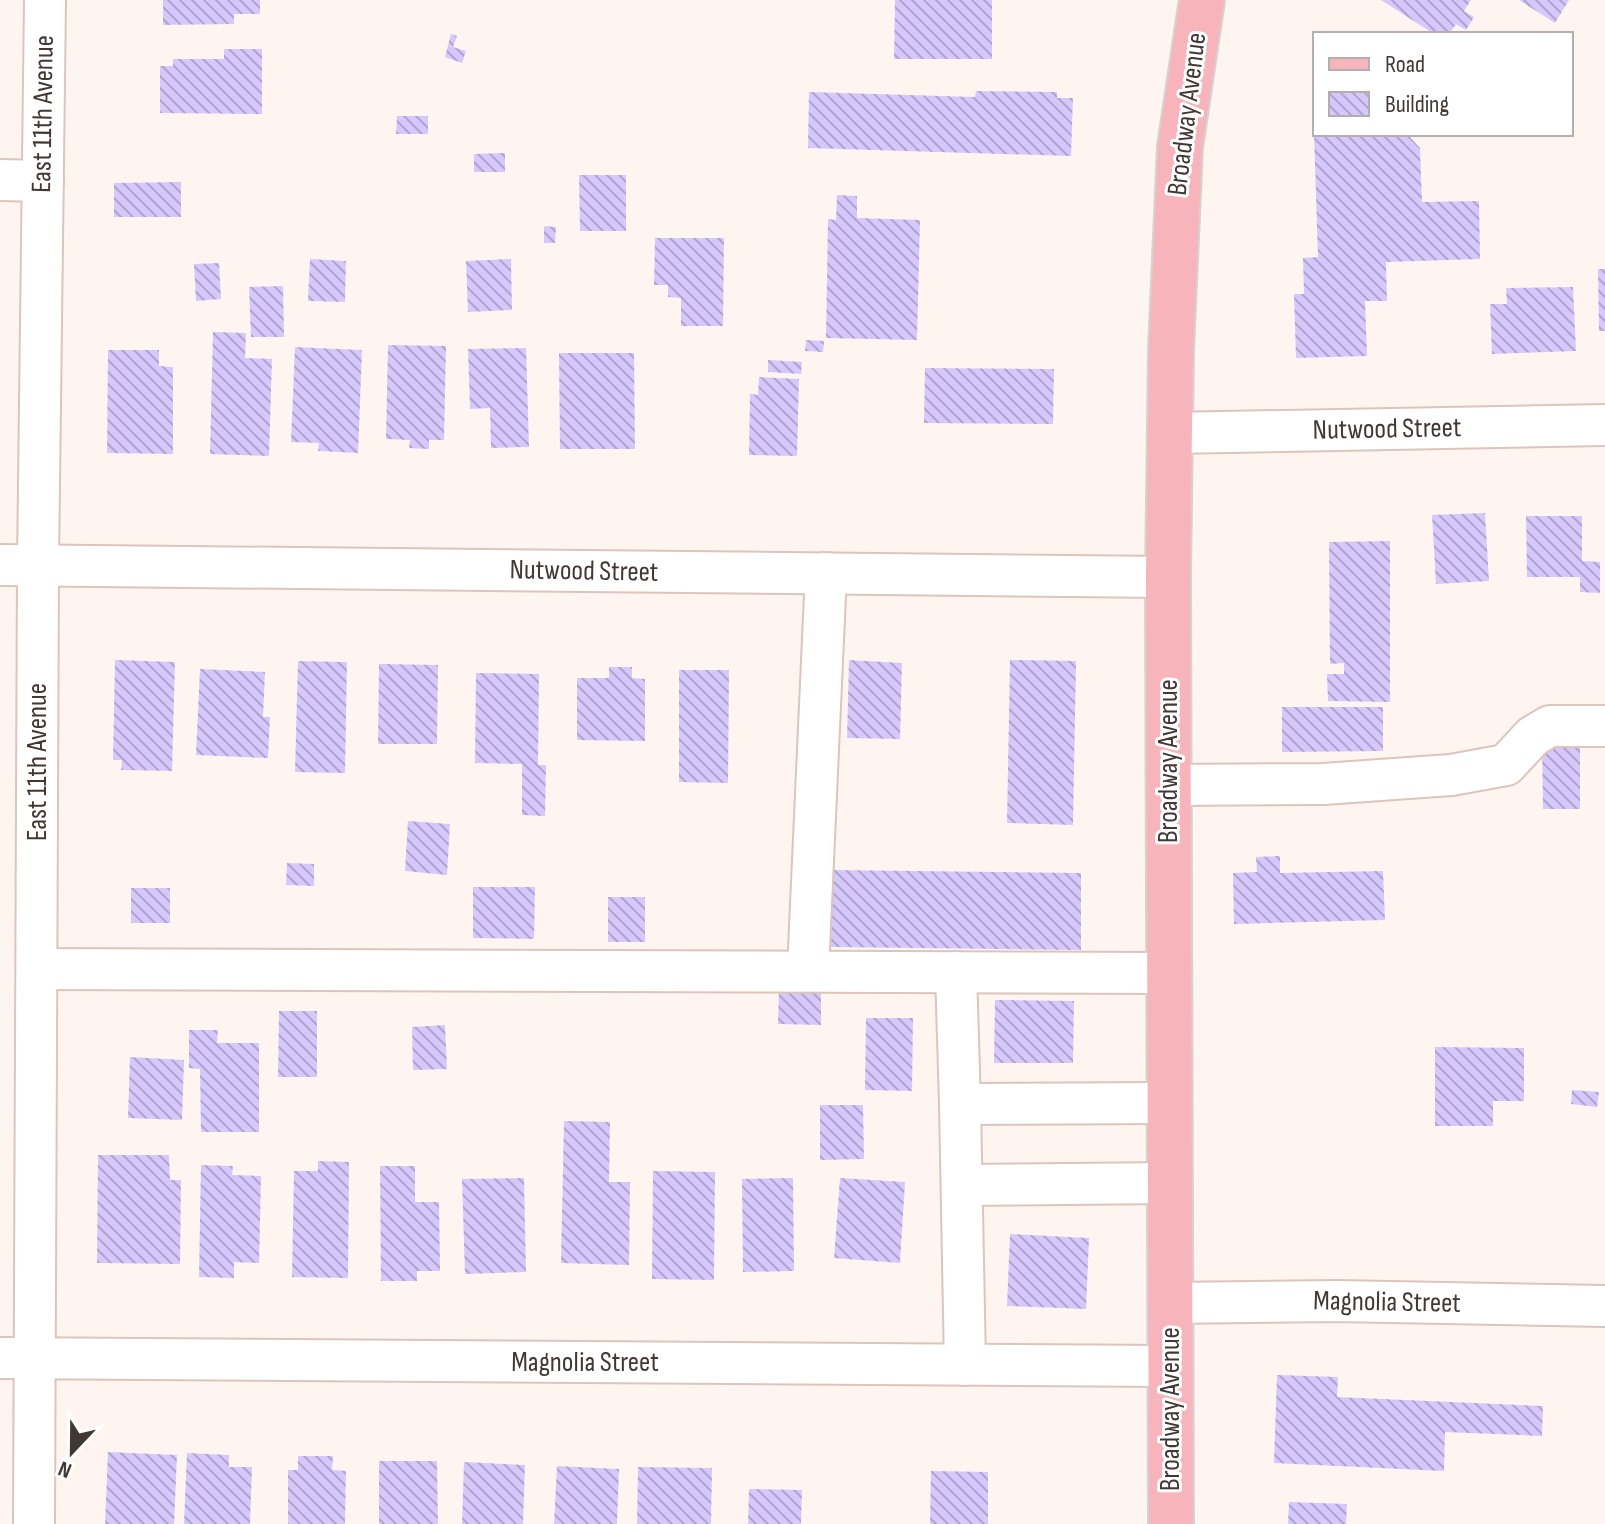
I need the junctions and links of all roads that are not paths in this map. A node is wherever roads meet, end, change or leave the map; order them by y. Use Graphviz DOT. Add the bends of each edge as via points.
graph roads {
  1 [pos="45,0"];
  2 [pos="1202,0"];
  3 [pos="0,180"];
  4 [pos="43,181"];
  5 [pos="1605,425"];
  6 [pos="1170,433"];
  7 [pos="19,565"];
  8 [pos="826,573"];
  9 [pos="1168,577"];
  10 [pos="1605,726"];
  11 [pos="1168,785"];
  12 [pos="37,969"];
  13 [pos="808,971"];
  14 [pos="956,972"];
  15 [pos="1169,973"];
  16 [pos="1169,1103"];
  17 [pos="960,1104"];
  18 [pos="1169,1183"];
  19 [pos="962,1185"];
  20 [pos="1169,1303"];
  21 [pos="1605,1306"];
  22 [pos="18,1358"];
  23 [pos="965,1365"];
  24 [pos="1170,1366"];
  25 [pos="34,1524"];
  26 [pos="1171,1524"];
  1 -- 4 [label="street, East 11th Avenue"];
  2 -- 6 [label="main road, Broadway Avenue" via="1179,161"];
  3 -- 4 [label="street"];
  4 -- 7 [label="street, East 11th Avenue"];
  5 -- 6 [label="street, Nutwood Street"];
  6 -- 9 [label="main road, Broadway Avenue"];
  7 -- 8 [label="street, Nutwood Street"];
  7 -- 12 [label="street, East 11th Avenue"];
  8 -- 9 [label="street, Nutwood Street"];
  8 -- 13 [label="street"];
  9 -- 11 [label="main road, Broadway Avenue"];
  10 -- 11 [label="street" via="1550,726 1506,765 1451,775 1323,784"];
  11 -- 15 [label="main road, Broadway Avenue"];
  12 -- 13 [label="street"];
  12 -- 22 [label="street, East 11th Avenue"];
  13 -- 14 [label="street"];
  14 -- 15 [label="street"];
  14 -- 17 [label="street"];
  15 -- 16 [label="main road, Broadway Avenue"];
  16 -- 17 [label="street"];
  16 -- 18 [label="main road, Broadway Avenue"];
  17 -- 19 [label="street"];
  18 -- 19 [label="street"];
  18 -- 20 [label="main road, Broadway Avenue"];
  19 -- 23 [label="street"];
  20 -- 21 [label="street, Magnolia Street"];
  20 -- 24 [label="main road, Broadway Avenue"];
  22 -- 23 [label="street, Magnolia Street"];
  22 -- 25 [label="street, East 11th Avenue"];
  23 -- 24 [label="street, Magnolia Street"];
  24 -- 26 [label="main road, Broadway Avenue"];
}
